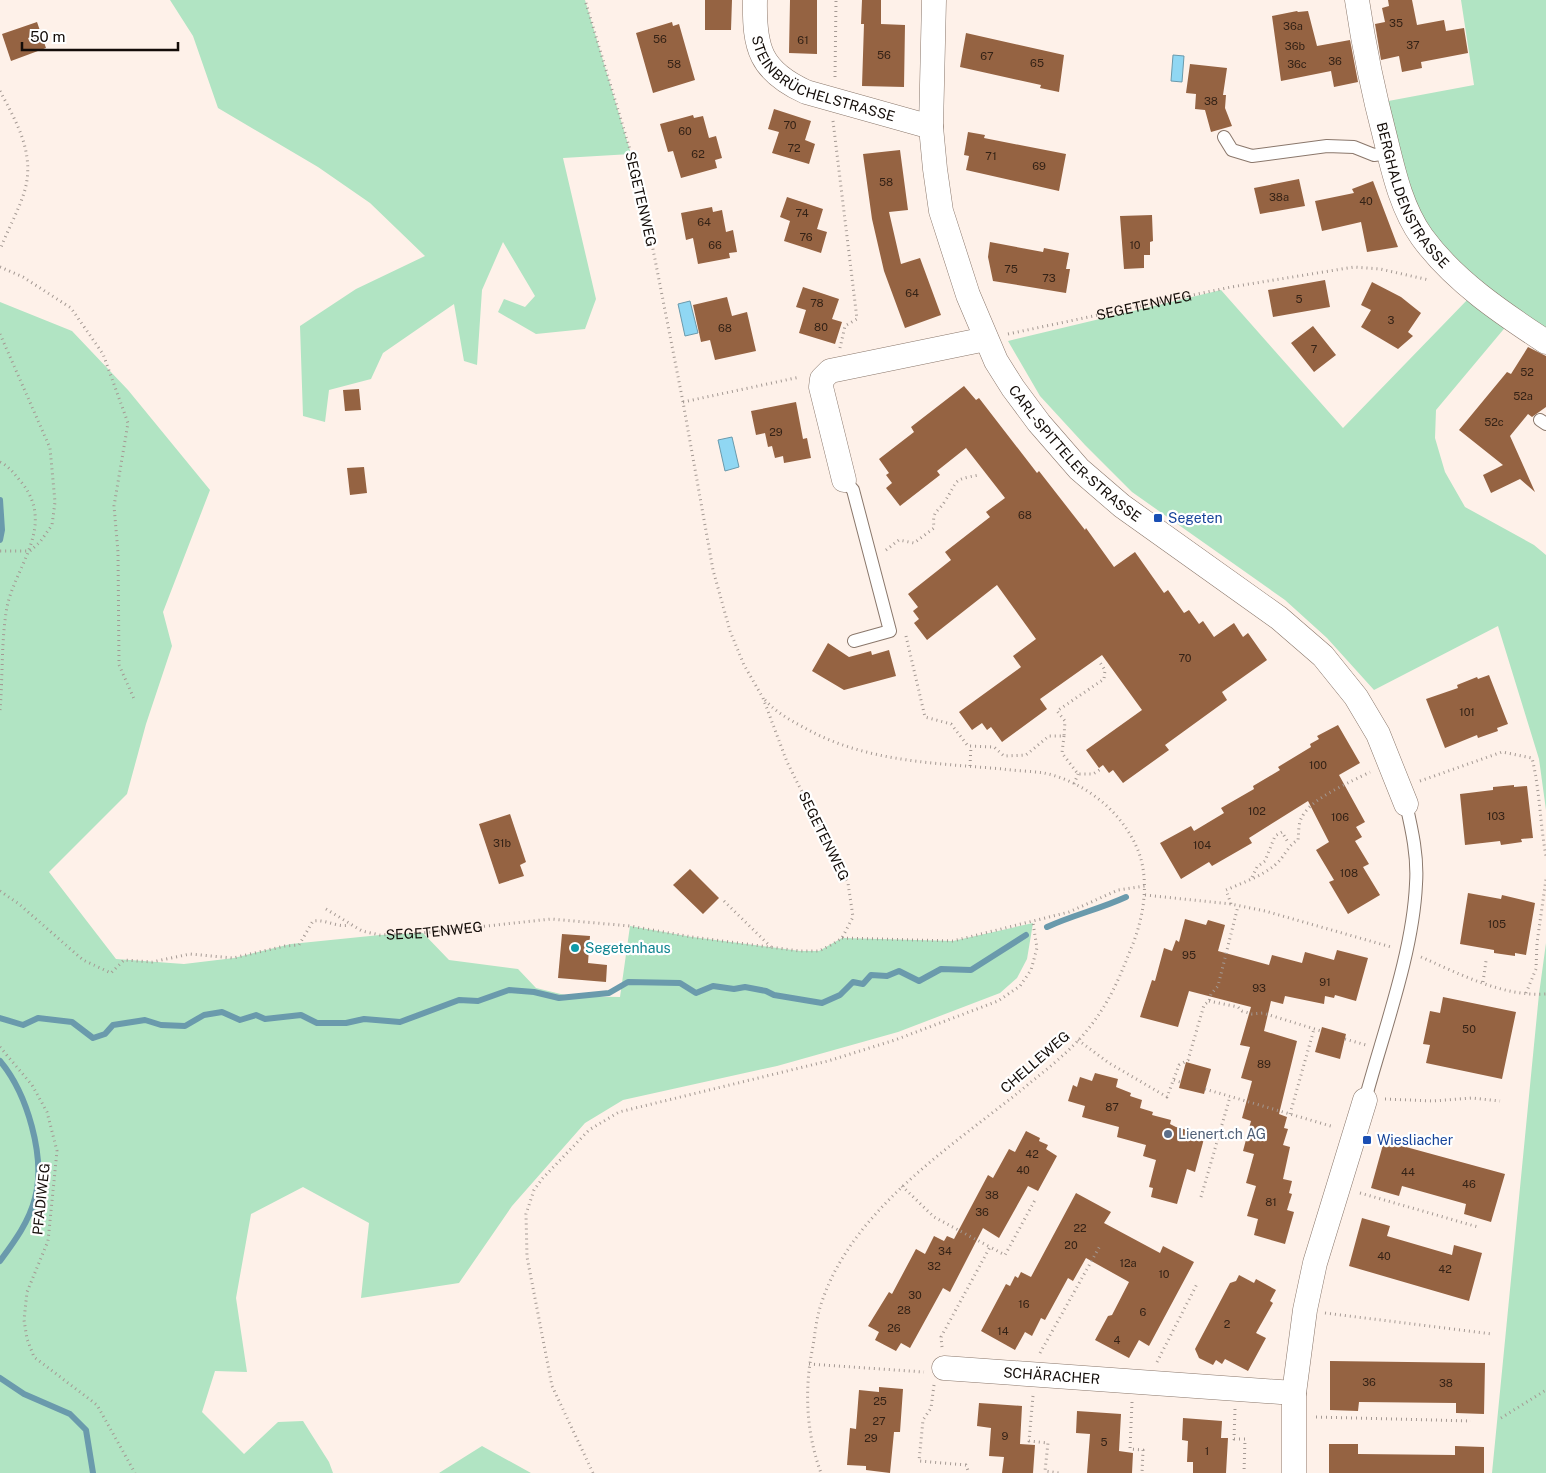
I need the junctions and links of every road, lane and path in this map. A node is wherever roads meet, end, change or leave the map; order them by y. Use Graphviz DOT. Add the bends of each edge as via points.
graph roads {
  1 [pos="585,0"];
  2 [pos="755,0"];
  3 [pos="836,0"];
  4 [pos="934,0"];
  5 [pos="1357,0"];
  6 [pos="0,91"];
  7 [pos="834,101"];
  8 [pos="931,127"];
  9 [pos="1224,137"];
  10 [pos="1389,153"];
  11 [pos="0,250"];
  12 [pos="0,267"];
  13 [pos="1432,281"];
  14 [pos="0,334"];
  15 [pos="986,339"];
  16 [pos="1546,342"];
  17 [pos="832,374"];
  18 [pos="683,402"];
  19 [pos="0,462"];
  20 [pos="979,475"];
  21 [pos="844,480"];
  22 [pos="883,541"];
  23 [pos="885,550"];
  24 [pos="0,551"];
  25 [pos="30,551"];
  26 [pos="888,559"];
  27 [pos="905,634"];
  28 [pos="854,641"];
  29 [pos="1099,661"];
  30 [pos="763,698"];
  31 [pos="135,700"];
  32 [pos="0,710"];
  33 [pos="1064,736"];
  34 [pos="971,746"];
  35 [pos="970,766"];
  36 [pos="1101,769"];
  37 [pos="1078,774"];
  38 [pos="1360,777"];
  39 [pos="1074,784"];
  40 [pos="1403,796"];
  41 [pos="1289,844"];
  42 [pos="1546,856"];
  43 [pos="1252,877"];
  44 [pos="1546,879"];
  45 [pos="1144,886"];
  46 [pos="0,891"];
  47 [pos="1145,895"];
  48 [pos="724,901"];
  49 [pos="1231,904"];
  50 [pos="1238,906"];
  51 [pos="326,909"];
  52 [pos="1033,922"];
  53 [pos="350,925"];
  54 [pos="842,938"];
  55 [pos="771,948"];
  56 [pos="1406,951"];
  57 [pos="1486,962"];
  58 [pos="1483,982"];
  59 [pos="1526,993"];
  60 [pos="1546,994"];
  61 [pos="1209,1001"];
  62 [pos="1314,1029"];
  63 [pos="1321,1031"];
  64 [pos="1078,1040"];
  65 [pos="0,1047"];
  66 [pos="1174,1080"];
  67 [pos="1180,1082"];
  68 [pos="1205,1089"];
  69 [pos="1230,1097"];
  70 [pos="1365,1100"];
  71 [pos="1500,1101"];
  72 [pos="1290,1114"];
  73 [pos="1314,1120"];
  74 [pos="902,1186"];
  75 [pos="1368,1195"];
  76 [pos="1201,1197"];
  77 [pos="1035,1200"];
  78 [pos="1478,1227"];
  79 [pos="1101,1244"];
  80 [pos="990,1247"];
  81 [pos="1198,1282"];
  82 [pos="1305,1310"];
  83 [pos="1492,1334"];
  84 [pos="809,1364"];
  85 [pos="1035,1374"];
  86 [pos="938,1378"];
  87 [pos="1140,1382"];
  88 [pos="1236,1388"];
  89 [pos="1546,1390"];
  90 [pos="1294,1392"];
  91 [pos="1327,1417"];
  92 [pos="1501,1418"];
  93 [pos="1471,1421"];
  94 [pos="134,1473"];
  95 [pos="593,1473"];
  96 [pos="821,1473"];
  97 [pos="969,1473"];
  98 [pos="1059,1473"];
  99 [pos="1142,1473"];
  100 [pos="1244,1473"];
  101 [pos="1294,1473"];
  1 -- 18 [label="path, SEGETENWEG" via="640,183"];
  2 -- 7 [label="street, STEINBRÜCHELSTRASSE" via="757,41 774,74 788,84"];
  3 -- 7 [label="path"];
  4 -- 8 [label="street, CARL-SPITTELER-STRASSE"];
  5 -- 10 [label="street, BERGHALDENSTRASSE"];
  6 -- 11 [label="path" via="23,134 28,164 24,193"];
  7 -- 8 [label="street, STEINBRÜCHELSTRASSE"];
  7 -- 17 [label="path" via="834,143 857,319 846,326"];
  8 -- 15 [label="street, CARL-SPITTELER-STRASSE" via="941,211"];
  9 -- 10 [label="lane" via="1232,150 1252,156 1327,146 1354,147 1374,155"];
  10 -- 16 [label="street, BERGHALDENSTRASSE" via="1402,197 1422,237 1469,286"];
  12 -- 31 [label="path" via="23,277 71,308 103,354 128,423 114,506 118,552 119,665"];
  13 -- 15 [label="path, SEGETENWEG" via="1354,268 1132,306"];
  14 -- 25 [label="path" via="50,448 55,502 52,525"];
  15 -- 17 [label="street"];
  15 -- 40 [label="street, CARL-SPITTELER-STRASSE" via="1013,388 1079,468 1122,506 1279,618 1328,662 1356,697 1378,734"];
  17 -- 18 [label="path" via="808,375"];
  17 -- 21 [label="street" via="821,387"];
  18 -- 30 [label="path, SEGETENWEG" via="712,570 730,631"];
  19 -- 25 [label="path" via="8,466 26,488 32,503 35,524"];
  20 -- 23 [label="path" via="961,478 953,484 936,510 934,528 914,543 899,540"];
  21 -- 28 [label="lane" via="853,490 890,631"];
  22 -- 23 [label="path"];
  23 -- 26 [label="path"];
  24 -- 25 [label="path"];
  25 -- 32 [label="path" via="8,605"];
  27 -- 34 [label="path" via="925,717 952,724"];
  29 -- 33 [label="path" via="1105,670 1104,679 1057,711 1065,721"];
  30 -- 35 [label="path, CHELLEWEG" via="788,719 852,750 892,758"];
  30 -- 54 [label="path, SEGETENWEG" via="787,762 848,883 853,918"];
  33 -- 34 [label="path" via="1049,736 1026,755 1004,756 994,747"];
  33 -- 37 [label="path" via="1062,753"];
  34 -- 35 [label="path"];
  35 -- 39 [label="path, CHELLEWEG" via="1045,774"];
  36 -- 37 [label="path" via="1093,774"];
  37 -- 39 [label="path"];
  38 -- 41 [label="path" via="1323,796 1303,814 1298,840"];
  39 -- 45 [label="path, CHELLEWEG" via="1108,805 1128,830 1141,859"];
  40 -- 42 [label="path" via="1502,752 1532,758 1539,785 1539,818"];
  40 -- 56 [label="lane" via="1414,841 1416,883"];
  41 -- 43 [label="path" via="1275,865"];
  41 -- 43 [label="path" via="1282,832 1275,836 1265,861"];
  43 -- 49 [label="path" via="1226,890"];
  44 -- 59 [label="path" via="1536,969"];
  45 -- 47 [label="path, CHELLEWEG"];
  45 -- 52 [label="path" via="1118,890 1069,912"];
  46 -- 53 [label="path" via="83,960 111,973 124,960 152,962 190,954 234,958 299,945 314,921 328,921 341,927"];
  47 -- 49 [label="path"];
  47 -- 64 [label="path, CHELLEWEG" via="1138,933 1116,986"];
  48 -- 55 [label="path"];
  49 -- 50 [label="path"];
  50 -- 56 [label="path"];
  50 -- 61 [label="path" via="1218,986"];
  51 -- 53 [label="path, SEGETENWEG"];
  52 -- 54 [label="path" via="953,941"];
  52 -- 95 [label="path" via="1037,948 1032,965 1020,986 1007,996 937,1025 828,1061 619,1112 589,1130 543,1178 534,1190 526,1214 527,1256 552,1386"];
  53 -- 55 [label="path, SEGETENWEG" via="380,935 551,919 630,926"];
  54 -- 55 [label="path, SEGETENWEG" via="819,951"];
  56 -- 58 [label="path"];
  56 -- 70 [label="lane"];
  57 -- 58 [label="path"];
  58 -- 59 [label="path"];
  59 -- 60 [label="path"];
  61 -- 62 [label="path"];
  61 -- 66 [label="path" via="1204,1005 1188,1060 1179,1065"];
  62 -- 63 [label="path"];
  62 -- 72 [label="path"];
  64 -- 66 [label="path" via="1167,1097"];
  64 -- 74 [label="path, CHELLEWEG" via="1057,1061"];
  65 -- 94 [label="path, PFADIWEG" via="32,1085 47,1112 57,1151 48,1241 27,1292 24,1320 27,1339 34,1357 97,1405"];
  66 -- 67 [label="path"];
  68 -- 69 [label="path"];
  69 -- 72 [label="path"];
  69 -- 76 [label="path"];
  70 -- 71 [label="path" via="1472,1098"];
  70 -- 82 [label="street" via="1315,1263"];
  72 -- 73 [label="path"];
  74 -- 80 [label="path" via="934,1217"];
  74 -- 84 [label="path, CHELLEWEG" via="871,1219 841,1262 819,1310"];
  75 -- 78 [label="path"];
  77 -- 80 [label="path" via="1005,1255"];
  79 -- 85 [label="path" via="1036,1360"];
  80 -- 86 [label="path" via="941,1337"];
  81 -- 87 [label="path"];
  82 -- 83 [label="path"];
  82 -- 90 [label="street"];
  84 -- 86 [label="path" via="926,1372"];
  84 -- 96 [label="path, CHELLEWEG" via="807,1407 812,1449"];
  85 -- 86 [label="street, SCHÄRACHER"];
  85 -- 87 [label="street, SCHÄRACHER"];
  85 -- 98 [label="path" via="1029,1441 1048,1442 1045,1472"];
  86 -- 97 [label="path" via="931,1408 922,1420 919,1461 966,1465"];
  87 -- 88 [label="street, SCHÄRACHER"];
  87 -- 99 [label="path" via="1130,1449 1144,1450"];
  88 -- 90 [label="street, SCHÄRACHER"];
  88 -- 100 [label="path" via="1234,1439 1245,1439"];
  89 -- 92 [label="path"];
  90 -- 101 [label="street"];
  91 -- 93 [label="path"];
}
